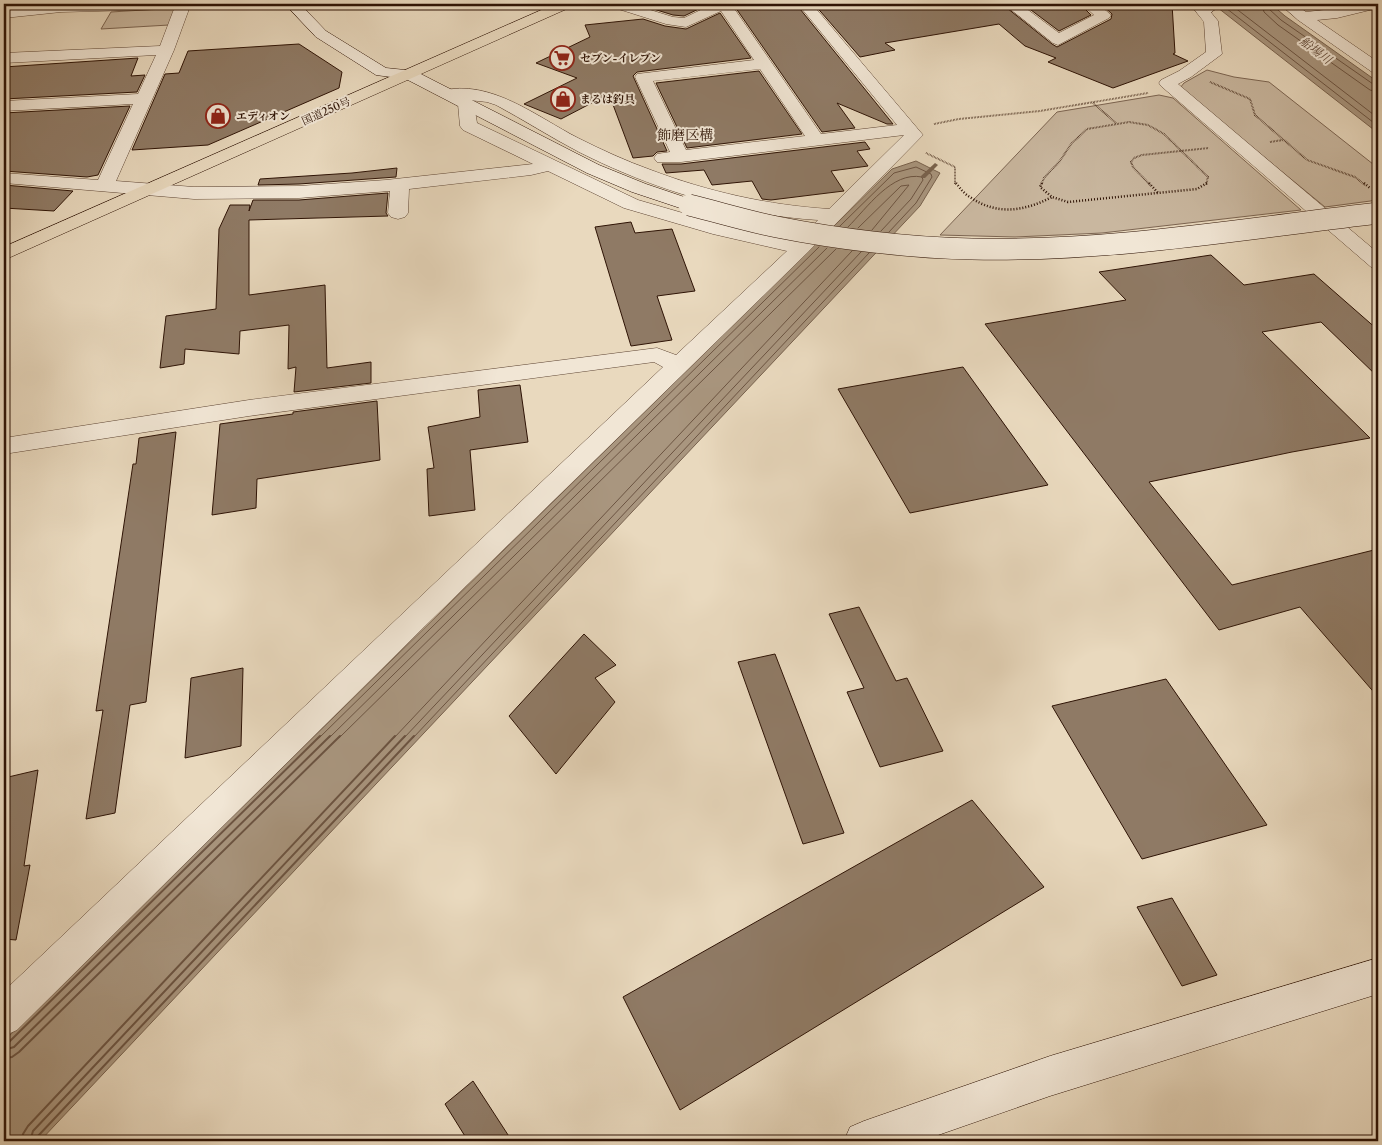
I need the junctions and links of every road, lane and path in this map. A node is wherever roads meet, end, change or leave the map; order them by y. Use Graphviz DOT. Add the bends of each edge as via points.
graph roads {
  1 [pos="190,4"];
  2 [pos="292,4"];
  3 [pos="566,4"];
  4 [pos="617,4"];
  5 [pos="724,4"];
  6 [pos="805,4"];
  7 [pos="1011,4"];
  8 [pos="1089,4"];
  9 [pos="1287,4"];
  10 [pos="1206,6"];
  11 [pos="1376,6"];
  12 [pos="4,14"];
  13 [pos="1303,17"];
  14 [pos="1320,27"];
  15 [pos="1373,47"];
  16 [pos="166,50"];
  17 [pos="389,56"];
  18 [pos="4,58"];
  19 [pos="764,64"];
  20 [pos="1378,69"];
  21 [pos="409,74"];
  22 [pos="1186,74"];
  23 [pos="1172,87"];
  24 [pos="447,94"];
  25 [pos="143,99"];
  26 [pos="1093,103"];
  27 [pos="466,104"];
  28 [pos="4,106"];
  29 [pos="1117,123"];
  30 [pos="906,137"];
  31 [pos="817,140"];
  32 [pos="1284,140"];
  33 [pos="1240,144"];
  34 [pos="1183,151"];
  35 [pos="681,157"];
  36 [pos="617,163"];
  37 [pos="550,165"];
  38 [pos="4,178"];
  39 [pos="400,184"];
  40 [pos="104,187"];
  41 [pos="1371,189"];
  42 [pos="148,190"];
  43 [pos="1158,193"];
  44 [pos="1052,197"];
  45 [pos="398,213"];
  46 [pos="1378,213"];
  47 [pos="834,215"];
  48 [pos="801,248"];
  49 [pos="4,254"];
  50 [pos="1378,263"];
  51 [pos="678,365"];
  52 [pos="4,446"];
  53 [pos="1378,976"];
  54 [pos="4,1017"];
  55 [pos="864,1141"];
  1 -- 12 [label="street" via="62,8"];
  1 -- 16 [label="street"];
  2 -- 21 [label="street" via="321,34 382,72"];
  3 -- 21 [label="highway, 国道250号"];
  4 -- 5 [label="street" via="671,21 686,22"];
  5 -- 19 [label="street"];
  6 -- 30 [label="street"];
  7 -- 8 [label="street" via="1058,40 1104,15"];
  9 -- 13 [label="street"];
  10 -- 22 [label="street" via="1214,54"];
  11 -- 13 [label="street"];
  13 -- 14 [label="street"];
  14 -- 15 [label="street"];
  14 -- 20 [label="street"];
  16 -- 18 [label="street"];
  16 -- 25 [label="street"];
  17 -- 21 [label="street" via="405,65"];
  19 -- 31 [label="street"];
  19 -- 35 [label="street" via="643,77"];
  21 -- 24 [label="street"];
  21 -- 42 [label="highway, 国道250号"];
  22 -- 23 [label="street" via="1167,83"];
  22 -- 32 [label="path" via="1250,99 1255,115"];
  23 -- 26 [label="path"];
  23 -- 33 [label="street"];
  24 -- 27 [label="street"];
  24 -- 36 [label="street" via="493,98"];
  25 -- 28 [label="street"];
  25 -- 40 [label="street"];
  26 -- 29 [label="path"];
  26 -- 30 [label="path" via="959,120"];
  27 -- 37 [label="street" via="469,126"];
  27 -- 46 [label="street, bridge" via="593,169 689,205 777,227 872,241 971,249 1071,248"];
  29 -- 34 [label="path" via="1146,124 1156,128"];
  29 -- 44 [label="path" via="1087,129 1072,143 1040,187"];
  30 -- 31 [label="street"];
  30 -- 44 [label="path" via="955,167 955,183 968,196 993,208 1011,212"];
  30 -- 47 [label="street"];
  31 -- 35 [label="street"];
  32 -- 33 [label="path"];
  32 -- 41 [label="path" via="1307,160 1355,177"];
  33 -- 34 [label="path"];
  33 -- 50 [label="street"];
  34 -- 43 [label="path" via="1208,177 1207,184 1197,189"];
  34 -- 43 [label="path" via="1142,155 1131,162"];
  35 -- 36 [label="street"];
  36 -- 47 [label="street" via="722,198 800,214"];
  37 -- 39 [label="street" via="531,170"];
  37 -- 48 [label="street" via="631,204 720,230"];
  38 -- 40 [label="street"];
  39 -- 42 [label="street" via="299,192"];
  39 -- 45 [label="street"];
  40 -- 42 [label="street"];
  42 -- 49 [label="highway, 国道250号"];
  43 -- 44 [label="path" via="1068,202"];
  47 -- 48 [label="street"];
  48 -- 51 [label="street"];
  51 -- 52 [label="street" via="657,355 249,408"];
  51 -- 54 [label="street"];
  53 -- 55 [label="street" via="1050,1076"];
}
